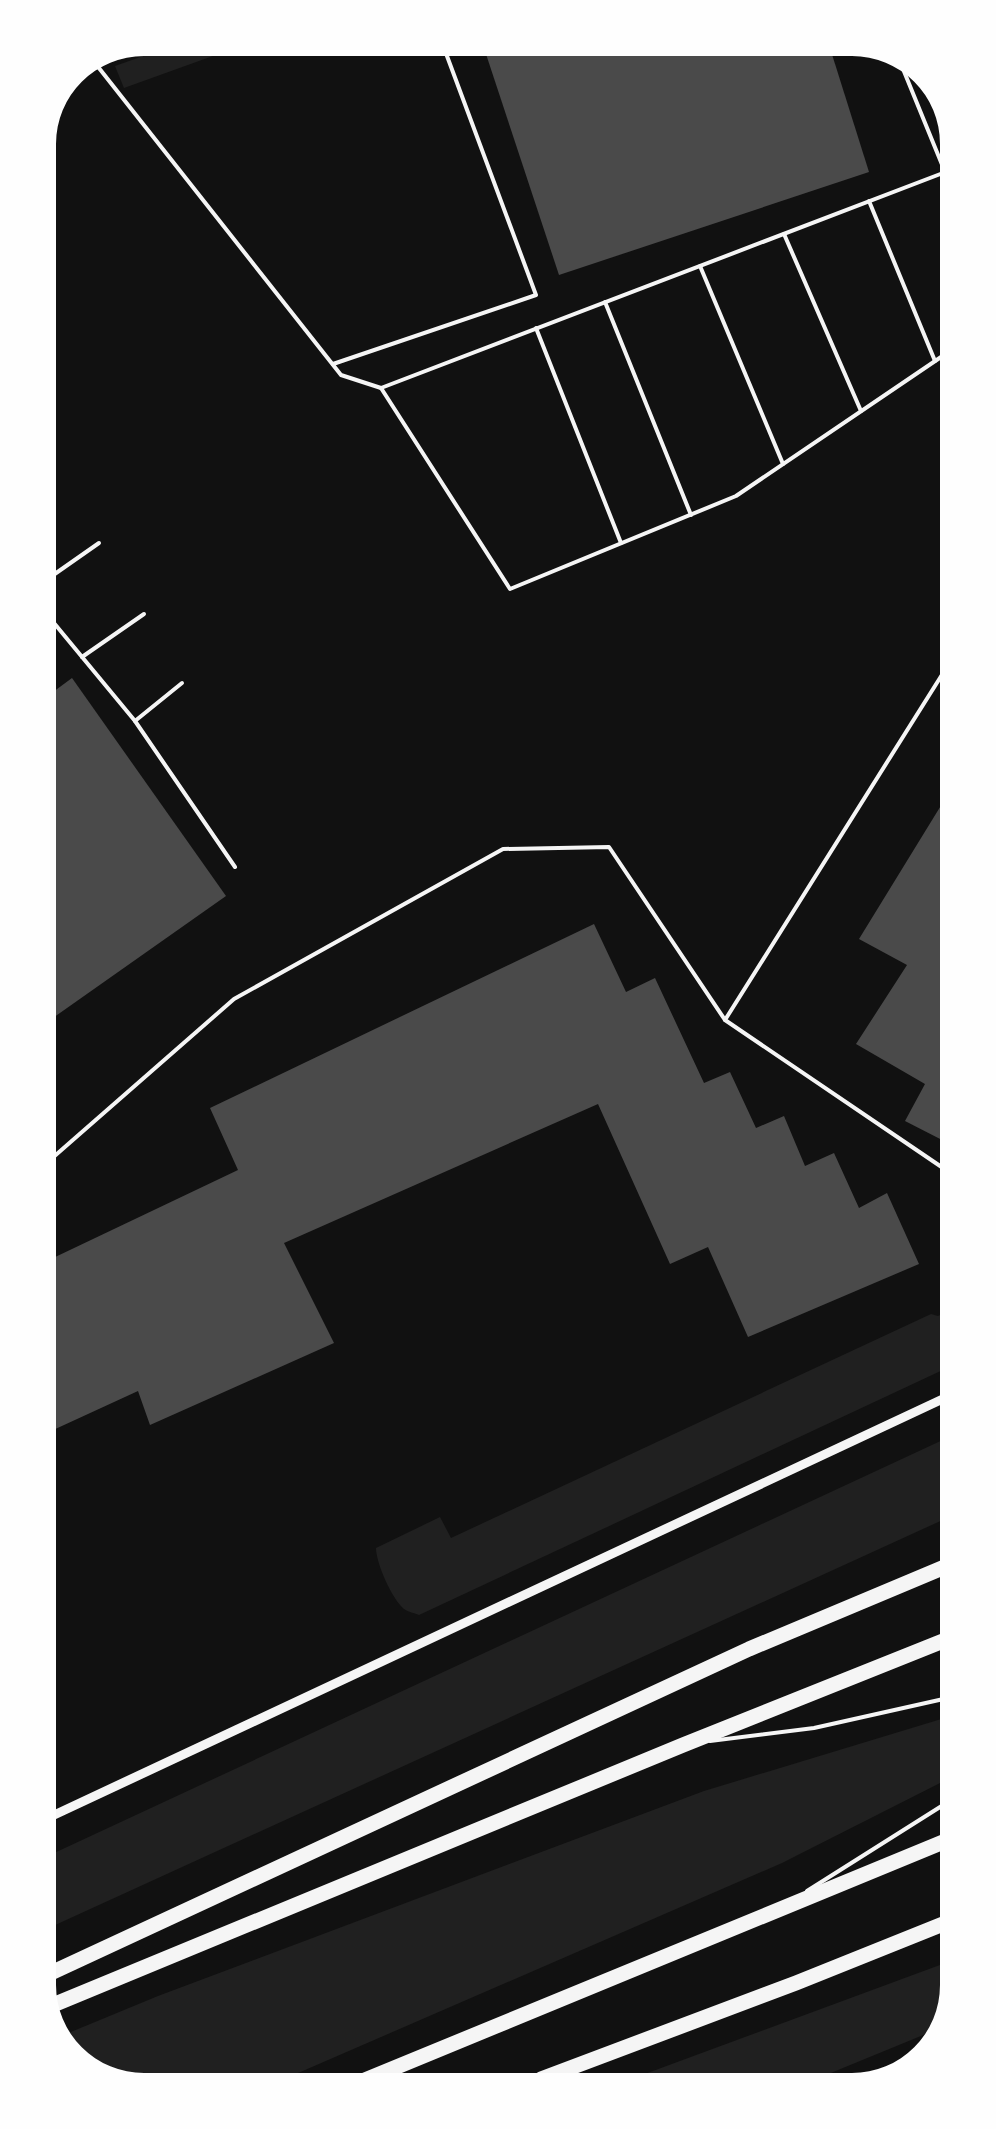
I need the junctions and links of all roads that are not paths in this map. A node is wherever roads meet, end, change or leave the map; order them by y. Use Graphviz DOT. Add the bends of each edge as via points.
graph roads {
  1 [pos="447,56"];
  2 [pos="99,68"];
  3 [pos="906,76"];
  4 [pos="940,160"];
  5 [pos="940,174"];
  6 [pos="869,201"];
  7 [pos="784,234"];
  8 [pos="700,266"];
  9 [pos="605,302"];
  10 [pos="536,328"];
  11 [pos="940,358"];
  12 [pos="935,361"];
  13 [pos="333,364"];
  14 [pos="381,388"];
  15 [pos="861,411"];
  16 [pos="783,464"];
  17 [pos="691,515"];
  18 [pos="99,544"];
  19 [pos="621,544"];
  20 [pos="56,573"];
  21 [pos="144,614"];
  22 [pos="56,625"];
  23 [pos="82,656"];
  24 [pos="940,678"];
  25 [pos="182,683"];
  26 [pos="135,721"];
  27 [pos="235,867"];
  28 [pos="726,1020"];
  29 [pos="56,1155"];
  30 [pos="940,1166"];
  31 [pos="940,1399"];
  32 [pos="940,1560"];
  33 [pos="940,1569"];
  34 [pos="798,1628"];
  35 [pos="940,1642"];
  36 [pos="940,1700"];
  37 [pos="683,1744"];
  38 [pos="940,1807"];
  39 [pos="56,1814"];
  40 [pos="940,1843"];
  41 [pos="780,1908"];
  42 [pos="940,1925"];
  43 [pos="940,1929"];
  44 [pos="883,1949"];
  45 [pos="56,1971"];
  46 [pos="58,2004"];
  47 [pos="383,2073"];
  48 [pos="554,2073"];
  1 -- 13 [label="lane" via="536,295"];
  2 -- 13 [label="lane"];
  3 -- 4 [label="lane"];
  5 -- 6 [label="lane"];
  6 -- 7 [label="lane"];
  6 -- 12 [label="lane"];
  7 -- 8 [label="lane"];
  7 -- 15 [label="lane"];
  8 -- 9 [label="lane"];
  8 -- 16 [label="lane"];
  9 -- 10 [label="lane"];
  9 -- 17 [label="lane"];
  10 -- 14 [label="lane"];
  10 -- 19 [label="lane"];
  11 -- 12 [label="lane"];
  12 -- 15 [label="lane"];
  13 -- 14 [label="lane" via="341,375"];
  14 -- 19 [label="lane" via="510,589"];
  15 -- 16 [label="lane"];
  16 -- 17 [label="lane" via="736,496"];
  17 -- 19 [label="lane"];
  18 -- 20 [label="lane"];
  21 -- 23 [label="lane"];
  22 -- 23 [label="lane"];
  23 -- 26 [label="lane"];
  24 -- 28 [label="lane"];
  25 -- 26 [label="lane"];
  26 -- 27 [label="lane"];
  28 -- 29 [label="lane" via="609,847 503,849 234,1000"];
  28 -- 30 [label="lane"];
  31 -- 39 [label="street"];
  32 -- 34 [label="highway"];
  33 -- 34 [label="highway"];
  34 -- 45 [label="highway"];
  35 -- 37 [label="highway"];
  36 -- 37 [label="lane" via="814,1728"];
  37 -- 46 [label="highway"];
  38 -- 41 [label="lane"];
  40 -- 41 [label="highway"];
  41 -- 47 [label="highway"];
  42 -- 44 [label="highway"];
  43 -- 44 [label="highway"];
  44 -- 48 [label="highway"];
}
